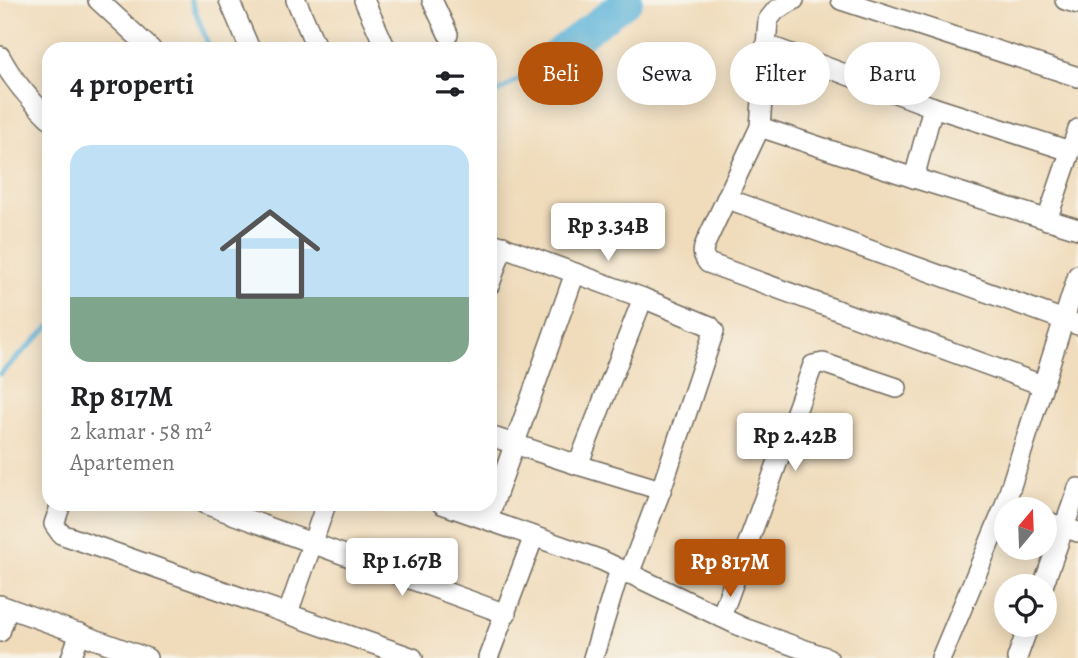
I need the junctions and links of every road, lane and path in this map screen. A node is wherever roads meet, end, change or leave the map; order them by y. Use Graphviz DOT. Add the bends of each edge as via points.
graph roads {
  1 [pos="98,0"];
  2 [pos="229,0"];
  3 [pos="296,0"];
  4 [pos="364,0"];
  5 [pos="432,0"];
  6 [pos="794,0"];
  7 [pos="841,0"];
  8 [pos="1065,0"];
  9 [pos="1078,4"];
  10 [pos="448,34"];
  11 [pos="143,42"];
  12 [pos="247,42"];
  13 [pos="314,42"];
  14 [pos="383,42"];
  15 [pos="767,42"];
  16 [pos="0,57"];
  17 [pos="830,69"];
  18 [pos="1078,77"];
  19 [pos="762,105"];
  20 [pos="933,107"];
  21 [pos="42,112"];
  22 [pos="760,127"];
  23 [pos="1075,139"];
  24 [pos="914,178"];
  25 [pos="728,199"];
  26 [pos="1047,220"];
  27 [pos="1078,229"];
  28 [pos="497,244"];
  29 [pos="575,273"];
  30 [pos="1078,279"];
  31 [pos="643,298"];
  32 [pos="1071,322"];
  33 [pos="1042,385"];
  34 [pos="897,388"];
  35 [pos="497,438"];
  36 [pos="514,442"];
  37 [pos="578,465"];
  38 [pos="1078,488"];
  39 [pos="661,491"];
  40 [pos="497,492"];
  41 [pos="1009,497"];
  42 [pos="59,511"];
  43 [pos="224,511"];
  44 [pos="323,511"];
  45 [pos="463,511"];
  46 [pos="491,511"];
  47 [pos="488,519"];
  48 [pos="1071,529"];
  49 [pos="534,536"];
  50 [pos="994,537"];
  51 [pos="311,543"];
  52 [pos="625,571"];
  53 [pos="1049,574"];
  54 [pos="4,606"];
  55 [pos="288,613"];
  56 [pos="506,614"];
  57 [pos="721,618"];
  58 [pos="0,632"];
  59 [pos="80,633"];
  60 [pos="1025,637"];
  61 [pos="71,658"];
  62 [pos="147,658"];
  63 [pos="413,658"];
  64 [pos="488,658"];
  65 [pos="593,658"];
  66 [pos="828,658"];
  67 [pos="941,658"];
  68 [pos="1017,658"];
  1 -- 11 [label="street"];
  2 -- 12 [label="street"];
  3 -- 13 [label="street"];
  4 -- 14 [label="street"];
  5 -- 10 [label="street"];
  6 -- 15 [label="street" via="771,14"];
  7 -- 18 [label="street"];
  8 -- 9 [label="street"];
  16 -- 21 [label="street"];
  17 -- 20 [label="street"];
  19 -- 22 [label="street"];
  20 -- 23 [label="street"];
  20 -- 24 [label="street"];
  22 -- 24 [label="street"];
  22 -- 25 [label="street"];
  23 -- 26 [label="street"];
  24 -- 26 [label="street"];
  25 -- 32 [label="street"];
  25 -- 33 [label="street" via="702,251 708,263"];
  26 -- 27 [label="street"];
  28 -- 29 [label="street"];
  29 -- 31 [label="street"];
  29 -- 36 [label="street"];
  30 -- 32 [label="street"];
  31 -- 37 [label="street"];
  31 -- 39 [label="street" via="714,331"];
  32 -- 33 [label="street"];
  33 -- 41 [label="street"];
  34 -- 57 [label="street" via="823,363 813,365"];
  35 -- 36 [label="street"];
  36 -- 37 [label="street"];
  36 -- 40 [label="street"];
  37 -- 39 [label="street"];
  38 -- 48 [label="street"];
  39 -- 52 [label="street"];
  42 -- 55 [label="street" via="54,524 61,534"];
  43 -- 51 [label="street"];
  44 -- 51 [label="street"];
  45 -- 47 [label="street"];
  46 -- 47 [label="street"];
  47 -- 49 [label="street"];
  48 -- 53 [label="street"];
  49 -- 52 [label="street"];
  49 -- 56 [label="street"];
  50 -- 67 [label="street"];
  51 -- 55 [label="street"];
  51 -- 56 [label="street"];
  52 -- 57 [label="street"];
  52 -- 65 [label="street"];
  54 -- 58 [label="street"];
  54 -- 59 [label="street"];
  55 -- 63 [label="street"];
  56 -- 64 [label="street"];
  57 -- 66 [label="street"];
  59 -- 61 [label="street"];
  59 -- 62 [label="street"];
  60 -- 68 [label="street"];
}
